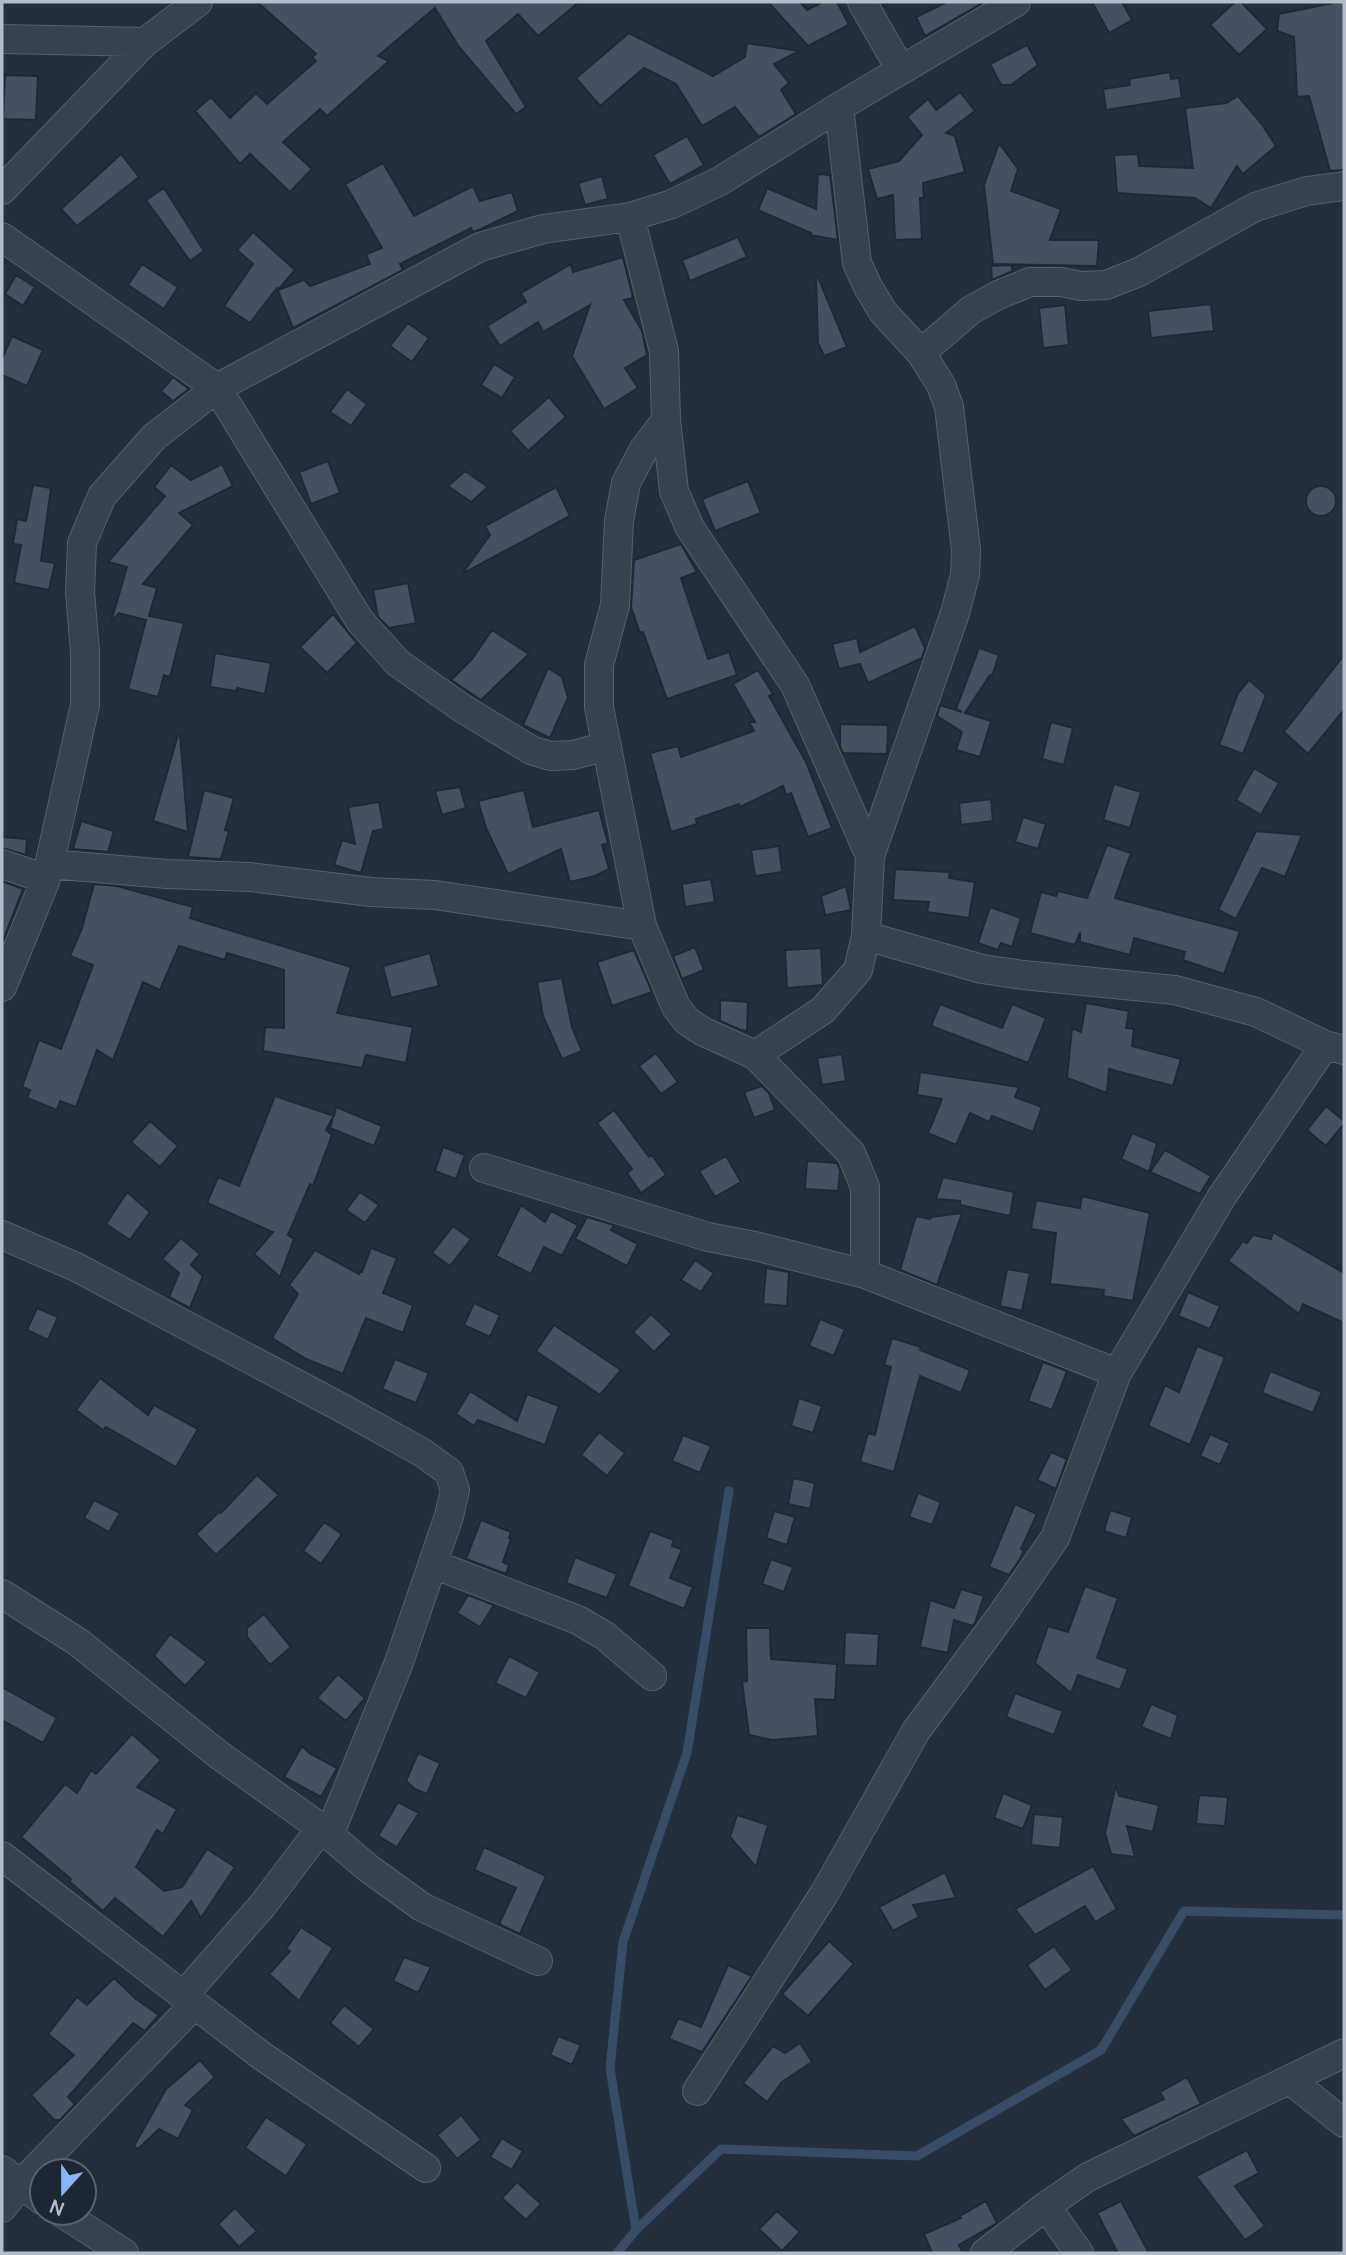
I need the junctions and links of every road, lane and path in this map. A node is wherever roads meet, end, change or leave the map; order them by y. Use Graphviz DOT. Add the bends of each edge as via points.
graph roads {
  1 [pos="198,2"];
  2 [pos="862,2"];
  3 [pos="1016,2"];
  4 [pos="2,39"];
  5 [pos="145,42"];
  6 [pos="901,70"];
  7 [pos="839,107"];
  8 [pos="1344,186"];
  9 [pos="2,190"];
  10 [pos="630,217"];
  11 [pos="2,237"];
  12 [pos="921,353"];
  13 [pos="217,388"];
  14 [pos="666,420"];
  15 [pos="607,746"];
  16 [pos="870,856"];
  17 [pos="2,864"];
  18 [pos="48,872"];
  19 [pos="642,926"];
  20 [pos="866,936"];
  21 [pos="2,987"];
  22 [pos="1335,1047"];
  23 [pos="755,1055"];
  24 [pos="484,1168"];
  25 [pos="2,1235"];
  26 [pos="865,1274"];
  27 [pos="1116,1373"];
  28 [pos="433,1564"];
  29 [pos="2,1594"];
  30 [pos="652,1676"];
  31 [pos="325,1831"];
  32 [pos="2,1856"];
  33 [pos="538,1961"];
  34 [pos="188,2000"];
  35 [pos="1344,2053"];
  36 [pos="1290,2080"];
  37 [pos="697,2091"];
  38 [pos="1344,2123"];
  39 [pos="426,2168"];
  40 [pos="21,2185"];
  41 [pos="1046,2206"];
  42 [pos="2,2208"];
  43 [pos="84,2227"];
  44 [pos="124,2253"];
  45 [pos="985,2253"];
  46 [pos="1079,2253"];
  1 -- 5 [label="street"];
  2 -- 6 [label="street"];
  3 -- 6 [label="street"];
  4 -- 5 [label="street"];
  5 -- 9 [label="street"];
  6 -- 7 [label="street"];
  7 -- 10 [label="street" via="720,181 672,204"];
  7 -- 12 [label="street" via="857,263 883,312"];
  8 -- 12 [label="street" via="1307,191 1255,207 1139,272 1106,285 1030,282 971,310"];
  10 -- 13 [label="street" via="543,229 480,247"];
  10 -- 14 [label="street" via="664,351"];
  11 -- 13 [label="street"];
  12 -- 16 [label="street" via="949,407 965,575 956,613"];
  13 -- 15 [label="street" via="360,621 397,663 531,750 550,756 573,755"];
  13 -- 18 [label="street" via="154,438 102,496 82,543 85,705"];
  14 -- 15 [label="street" via="626,483 619,521 615,605 599,665 599,707"];
  14 -- 16 [label="street" via="674,491 690,528 795,685"];
  15 -- 19 [label="street"];
  16 -- 20 [label="street"];
  17 -- 18 [label="street"];
  18 -- 19 [label="street" via="250,877 435,895"];
  18 -- 21 [label="street"];
  19 -- 23 [label="street" via="676,1007 687,1021"];
  20 -- 22 [label="street" via="982,969 1174,990 1256,1012"];
  20 -- 23 [label="street" via="858,970 823,1010"];
  22 -- 27 [label="street" via="1221,1198"];
  23 -- 26 [label="street" via="851,1153 865,1187"];
  24 -- 26 [label="street" via="708,1237"];
  25 -- 28 [label="street" via="76,1267 259,1364 423,1453 449,1472 455,1490"];
  26 -- 27 [label="street"];
  27 -- 37 [label="street" via="1055,1538 916,1731 824,1894"];
  28 -- 30 [label="street" via="578,1620 606,1636"];
  28 -- 31 [label="street" via="398,1665"];
  29 -- 31 [label="street" via="78,1642 219,1755"];
  31 -- 33 [label="street" via="422,1906"];
  31 -- 34 [label="street"];
  32 -- 34 [label="street"];
  34 -- 39 [label="street"];
  34 -- 40 [label="street"];
  35 -- 36 [label="street"];
  36 -- 38 [label="street"];
  36 -- 41 [label="street" via="1088,2177"];
  40 -- 42 [label="street"];
  41 -- 45 [label="street"];
  41 -- 46 [label="street"];
  43 -- 44 [label="street"];
}
